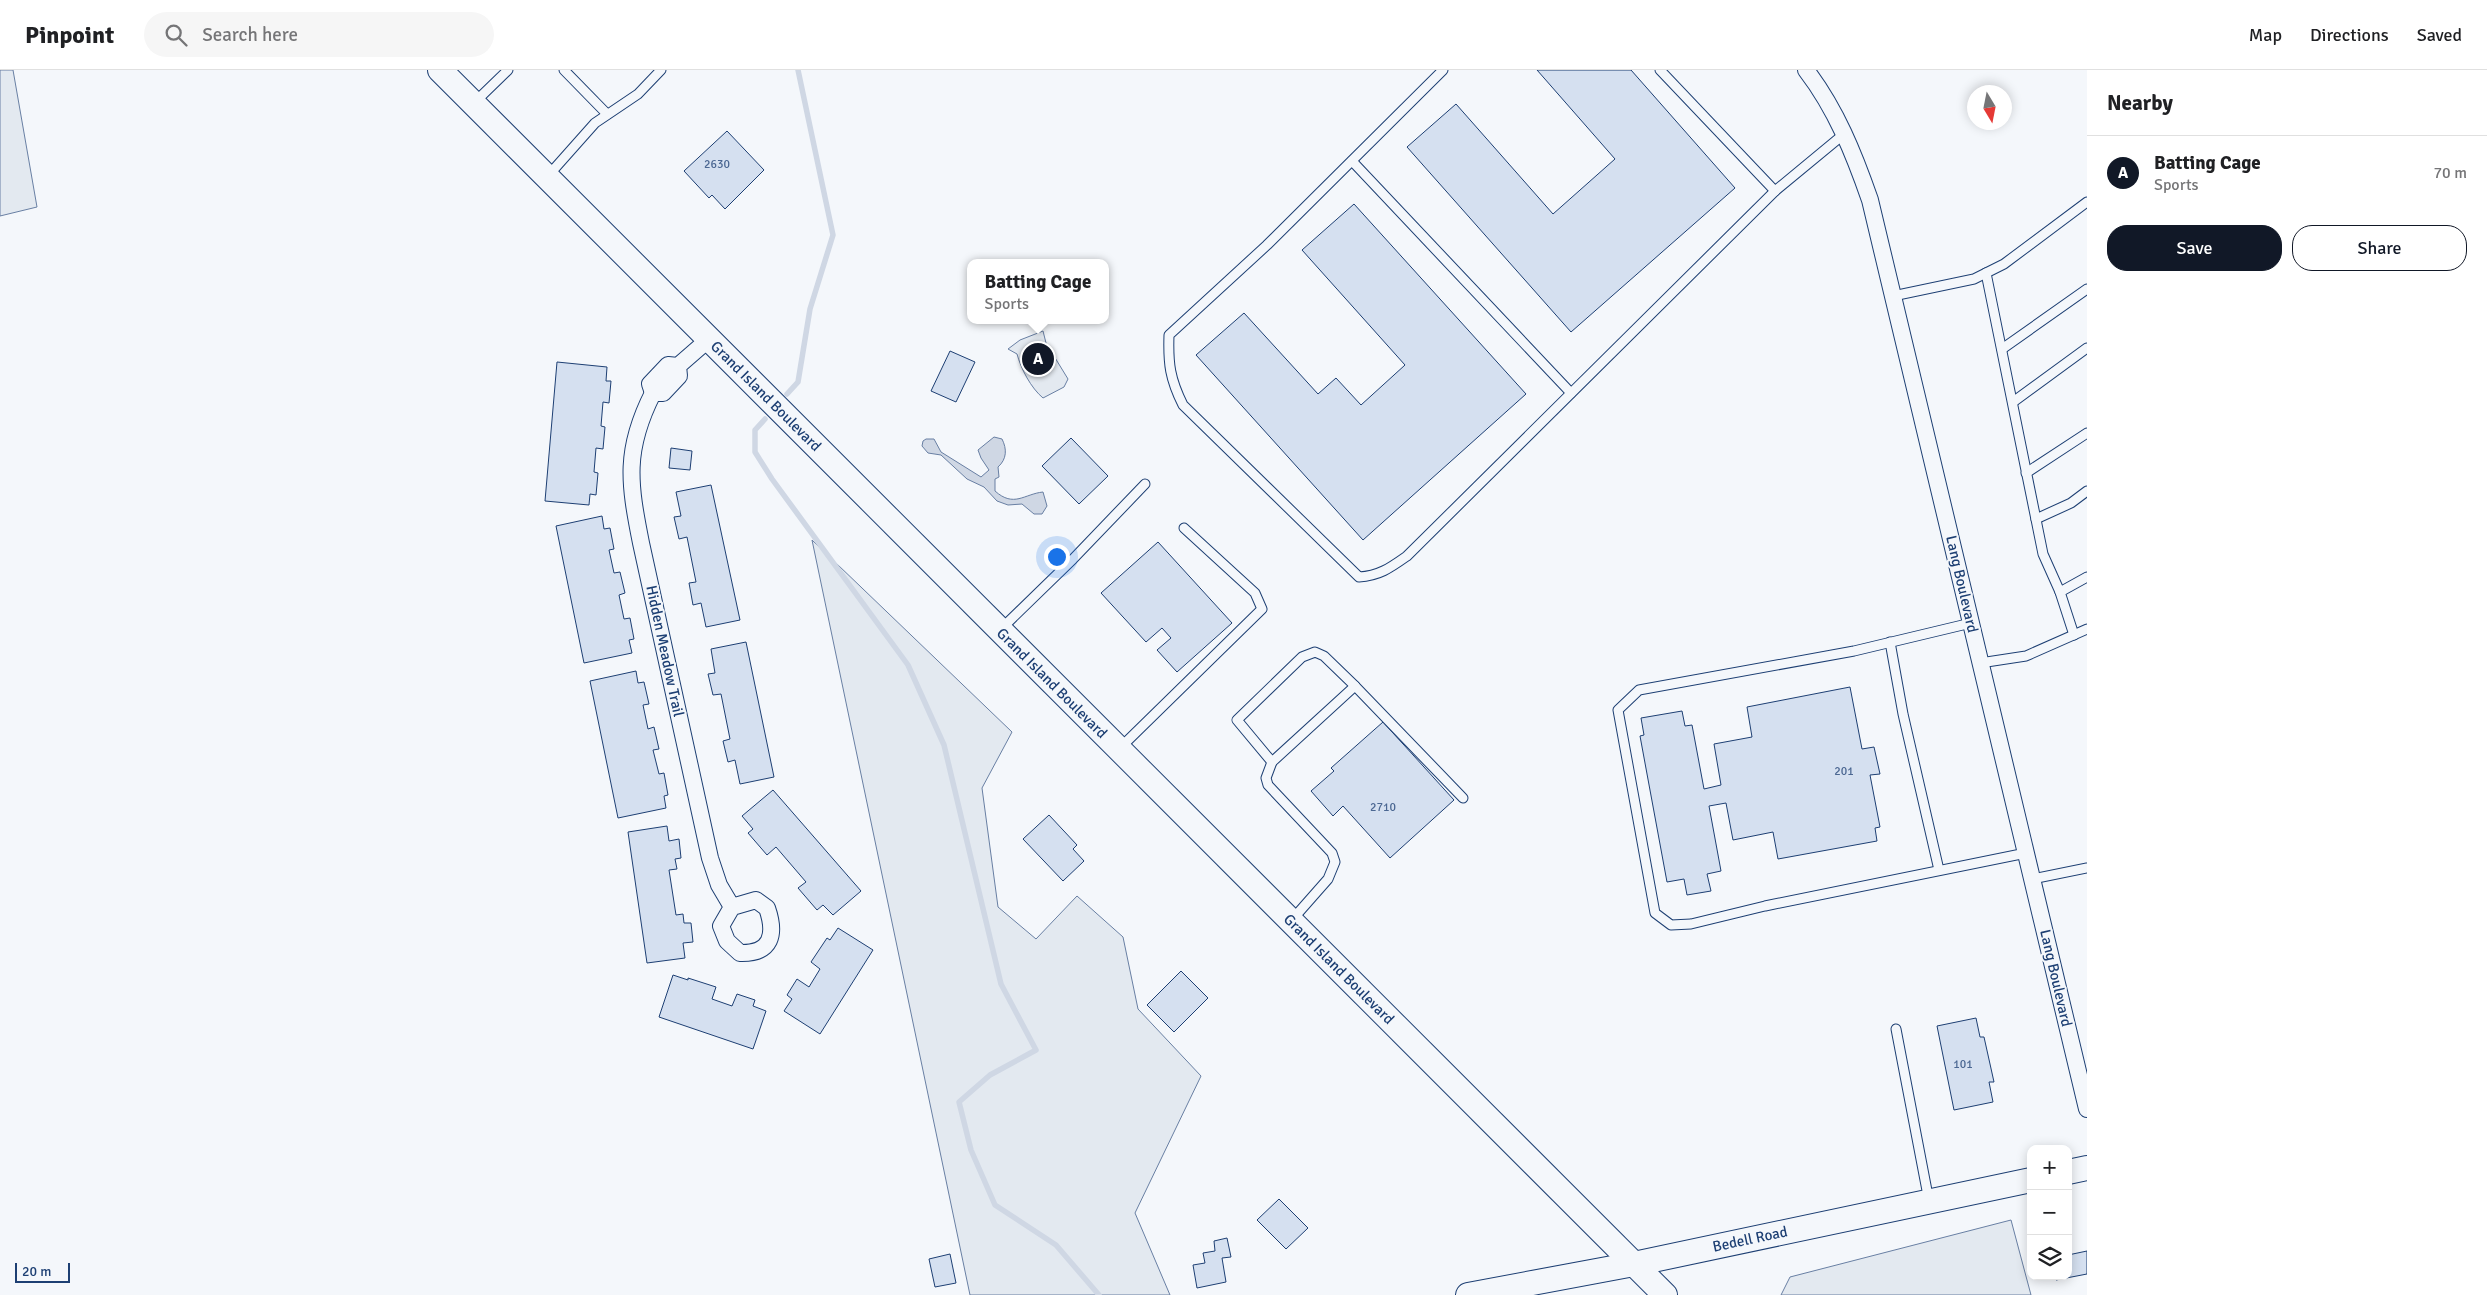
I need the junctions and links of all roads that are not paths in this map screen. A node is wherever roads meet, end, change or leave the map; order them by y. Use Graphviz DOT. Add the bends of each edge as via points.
graph roads {
  1 [pos="440,70"];
  2 [pos="508,70"];
  3 [pos="564,70"];
  4 [pos="661,70"];
  5 [pos="1443,70"];
  6 [pos="1660,70"];
  7 [pos="1806,70"];
  8 [pos="474,104"];
  9 [pos="607,114"];
  10 [pos="1844,134"];
  11 [pos="1352,161"];
  12 [pos="547,177"];
  13 [pos="1775,191"];
  14 [pos="2087,202"];
  15 [pos="1986,273"];
  16 [pos="2087,290"];
  17 [pos="1893,296"];
  18 [pos="709,339"];
  19 [pos="2087,348"];
  20 [pos="2002,349"];
  21 [pos="1572,393"];
  22 [pos="2013,402"];
  23 [pos="2087,433"];
  24 [pos="2026,473"];
  25 [pos="1144,484"];
  26 [pos="2087,491"];
  27 [pos="2036,518"];
  28 [pos="1184,528"];
  29 [pos="2087,577"];
  30 [pos="2060,592"];
  31 [pos="1971,623"];
  32 [pos="2087,629"];
  33 [pos="1000,630"];
  34 [pos="2074,636"];
  35 [pos="1890,642"];
  36 [pos="1980,662"];
  37 [pos="1355,686"];
  38 [pos="1119,750"];
  39 [pos="1272,762"];
  40 [pos="1463,798"];
  41 [pos="2026,854"];
  42 [pos="2087,868"];
  43 [pos="1939,870"];
  44 [pos="2032,879"];
  45 [pos="732,907"];
  46 [pos="1291,921"];
  47 [pos="1896,1029"];
  48 [pos="2087,1109"];
  49 [pos="2087,1168"];
  50 [pos="2072,1171"];
  51 [pos="2027,1181"];
  52 [pos="1929,1201"];
  53 [pos="1634,1264"];
  54 [pos="1468,1295"];
  55 [pos="1665,1295"];
  1 -- 8 [label="main road, Grand Island Boulevard"];
  2 -- 8 [label="lane"];
  3 -- 9 [label="lane"];
  4 -- 9 [label="lane" via="638,94"];
  5 -- 11 [label="lane"];
  6 -- 13 [label="lane"];
  7 -- 10 [label="street, Lang Boulevard"];
  8 -- 12 [label="main road, Grand Island Boulevard"];
  9 -- 12 [label="lane"];
  10 -- 13 [label="lane"];
  10 -- 17 [label="street, Lang Boulevard" via="1870,200"];
  11 -- 21 [label="lane"];
  11 -- 21 [label="lane" via="1169,335 1168,365 1172,384 1182,405 1359,577 1384,573 1407,556"];
  12 -- 18 [label="main road, Grand Island Boulevard"];
  13 -- 21 [label="lane"];
  14 -- 15 [label="lane" via="2004,264"];
  15 -- 17 [label="lane" via="1974,279"];
  15 -- 20 [label="lane"];
  16 -- 20 [label="lane"];
  17 -- 31 [label="street, Lang Boulevard"];
  18 -- 33 [label="main road, Grand Island Boulevard"];
  18 -- 45 [label="street, Hidden Meadow Trail" via="678,366 668,365 650,384 653,393 633,446 630,474 632,496 710,858 719,885"];
  19 -- 22 [label="lane"];
  20 -- 22 [label="lane"];
  22 -- 24 [label="lane"];
  23 -- 24 [label="lane"];
  24 -- 27 [label="lane"];
  25 -- 33 [label="lane"];
  26 -- 27 [label="lane" via="2071,503"];
  27 -- 30 [label="lane" via="2043,554"];
  28 -- 38 [label="lane" via="1255,593 1262,609"];
  29 -- 30 [label="lane"];
  30 -- 34 [label="lane"];
  31 -- 35 [label="lane"];
  31 -- 36 [label="street, Lang Boulevard"];
  32 -- 34 [label="lane"];
  33 -- 38 [label="main road, Grand Island Boulevard"];
  34 -- 36 [label="lane" via="2026,656"];
  35 -- 43 [label="lane"];
  35 -- 43 [label="lane" via="1639,690 1618,710 1655,913 1671,926 1691,924"];
  36 -- 41 [label="street, Lang Boulevard"];
  37 -- 39 [label="lane"];
  37 -- 39 [label="lane" via="1324,656 1315,652 1302,657 1237,720"];
  37 -- 40 [label="lane"];
  38 -- 46 [label="main road, Grand Island Boulevard"];
  39 -- 46 [label="lane" via="1266,778 1268,785 1332,853 1335,862 1328,879"];
  41 -- 43 [label="lane"];
  41 -- 44 [label="street, Lang Boulevard"];
  42 -- 44 [label="lane"];
  44 -- 48 [label="street, Lang Boulevard"];
  46 -- 53 [label="main road, Grand Island Boulevard"];
  47 -- 52 [label="lane"];
  49 -- 50 [label="main road"];
  51 -- 52 [label="main road, Bedell Road"];
  52 -- 53 [label="main road, Bedell Road"];
  53 -- 54 [label="main road, Bedell Road"];
  53 -- 55 [label="main road, Grand Island Boulevard"];
}
